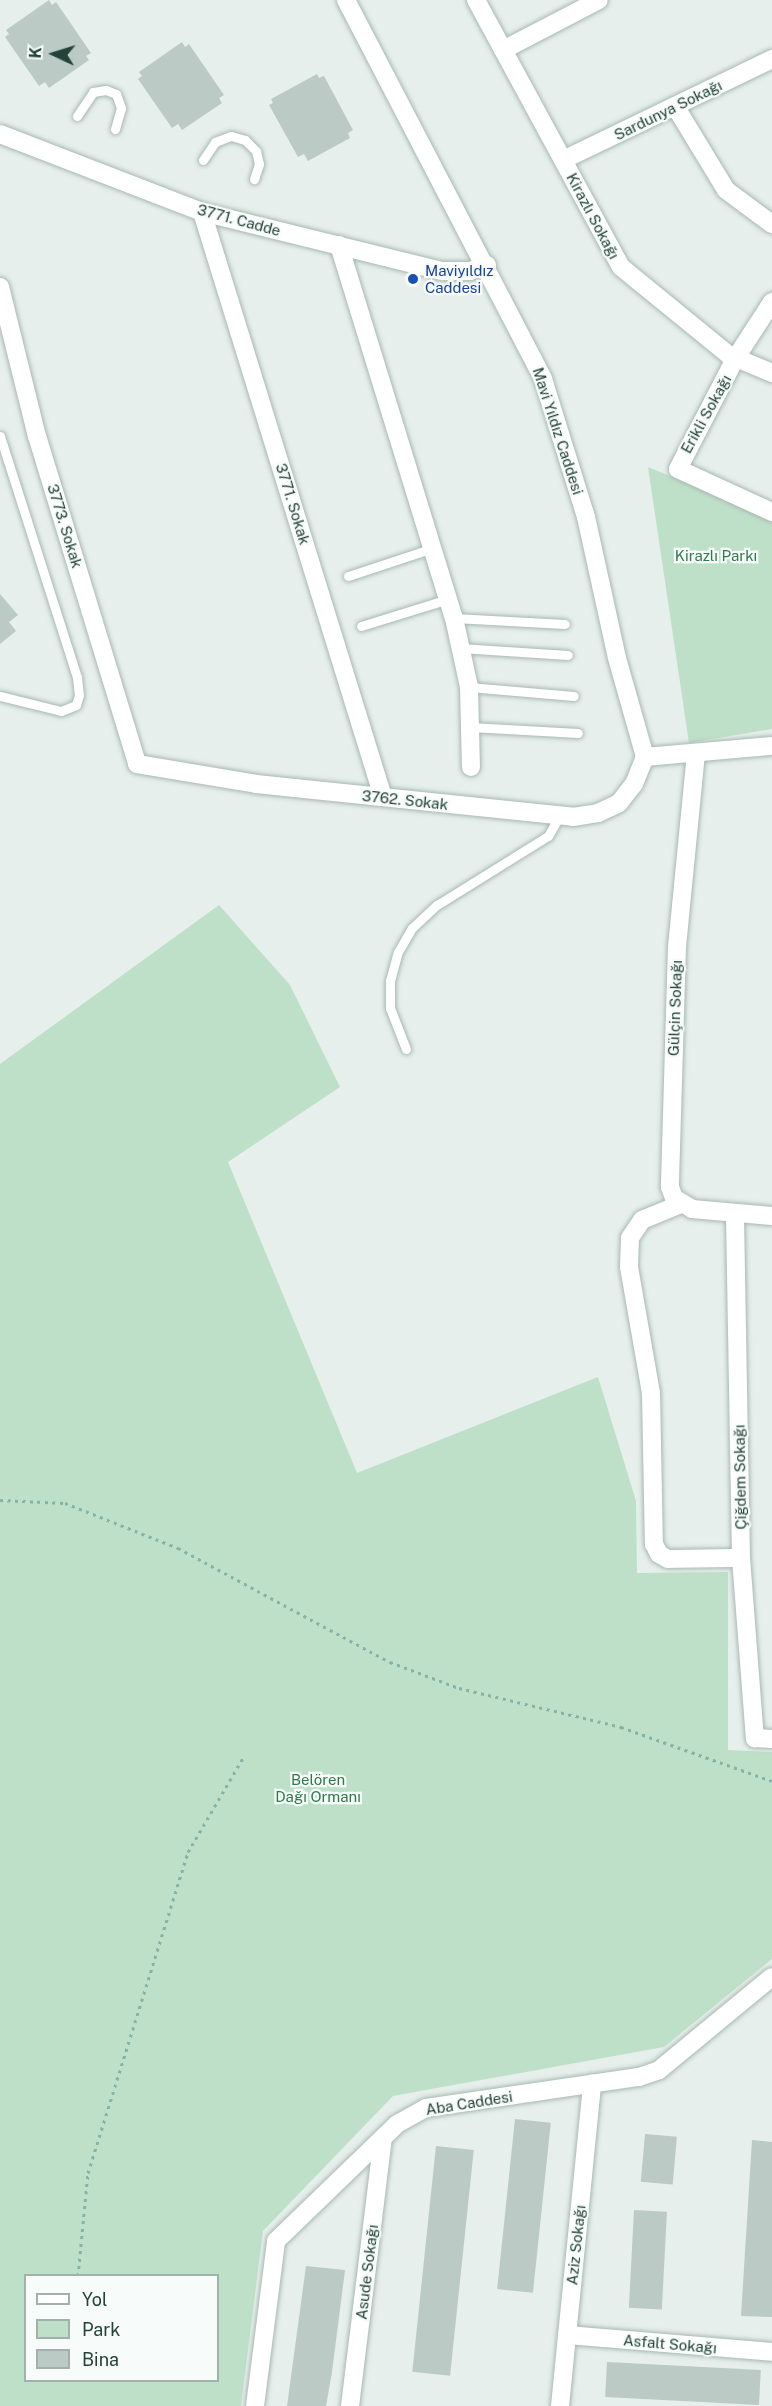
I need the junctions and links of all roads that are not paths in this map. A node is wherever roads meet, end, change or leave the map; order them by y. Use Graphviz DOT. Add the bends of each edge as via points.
graph roads {
  1 [pos="346,0"];
  2 [pos="476,0"];
  3 [pos="599,0"];
  4 [pos="503,50"];
  5 [pos="772,59"];
  6 [pos="675,106"];
  7 [pos="77,116"];
  8 [pos="115,129"];
  9 [pos="0,134"];
  10 [pos="203,160"];
  11 [pos="563,160"];
  12 [pos="254,179"];
  13 [pos="202,212"];
  14 [pos="772,224"];
  15 [pos="339,245"];
  16 [pos="487,265"];
  17 [pos="0,286"];
  18 [pos="772,302"];
  19 [pos="735,359"];
  20 [pos="772,373"];
  21 [pos="1,442"];
  22 [pos="772,512"];
  23 [pos="433,548"];
  24 [pos="348,576"];
  25 [pos="448,599"];
  26 [pos="454,618"];
  27 [pos="564,624"];
  28 [pos="361,626"];
  29 [pos="460,648"];
  30 [pos="568,655"];
  31 [pos="469,687"];
  32 [pos="0,696"];
  33 [pos="574,696"];
  34 [pos="470,727"];
  35 [pos="578,733"];
  36 [pos="772,746"];
  37 [pos="696,753"];
  38 [pos="645,757"];
  39 [pos="138,764"];
  40 [pos="471,767"];
  41 [pos="383,797"];
  42 [pos="560,816"];
  43 [pos="406,1049"];
  44 [pos="681,1204"];
  45 [pos="735,1216"];
  46 [pos="772,1216"];
  47 [pos="741,1558"];
  48 [pos="763,1739"];
  49 [pos="772,1977"];
  50 [pos="592,2085"];
  51 [pos="383,2138"];
  52 [pos="567,2336"];
  53 [pos="772,2352"];
  54 [pos="255,2406"];
  55 [pos="351,2406"];
  56 [pos="560,2406"];
  1 -- 16 [label="street, Mavi Yıldız Caddesi"];
  2 -- 4 [label="street, Kirazlı Sokağı"];
  3 -- 4 [label="street"];
  4 -- 11 [label="street, Kirazlı Sokağı"];
  5 -- 6 [label="street, Sardunya Sokağı"];
  6 -- 11 [label="street, Sardunya Sokağı"];
  6 -- 14 [label="street" via="726,190"];
  7 -- 8 [label="lane" via="93,92 106,90 116,94 120,108"];
  9 -- 13 [label="street, 3771. Cadde"];
  10 -- 12 [label="lane" via="215,142 231,136 245,140 256,152 259,164"];
  11 -- 19 [label="street, Kirazlı Sokağı" via="621,267"];
  13 -- 15 [label="street, 3771. Cadde"];
  13 -- 41 [label="street, 3771. Sokak"];
  15 -- 16 [label="street, 3771. Cadde" via="443,271 470,271"];
  15 -- 23 [label="street"];
  16 -- 38 [label="street, Mavi Yıldız Caddesi" via="543,379 586,517 617,658"];
  17 -- 39 [label="street, 3773. Sokak" via="37,436"];
  18 -- 19 [label="street, Erikli Sokağı"];
  19 -- 20 [label="street, Kirazlı Sokağı"];
  19 -- 22 [label="street, Erikli Sokağı" via="678,470"];
  21 -- 32 [label="lane" via="77,677 79,695 76,705 61,711"];
  23 -- 24 [label="lane"];
  23 -- 25 [label="street"];
  25 -- 26 [label="street"];
  25 -- 28 [label="lane"];
  26 -- 27 [label="lane"];
  26 -- 29 [label="street"];
  29 -- 30 [label="lane"];
  29 -- 31 [label="street"];
  31 -- 33 [label="lane"];
  31 -- 34 [label="street"];
  34 -- 35 [label="lane"];
  34 -- 40 [label="street"];
  36 -- 37 [label="street"];
  37 -- 38 [label="street"];
  37 -- 44 [label="street, Gülçin Sokağı" via="677,946 670,1187"];
  38 -- 42 [label="street, 3762. Sokak" via="634,784 619,803 598,813"];
  39 -- 41 [label="street, 3762. Sokak" via="256,784"];
  41 -- 42 [label="street, 3762. Sokak"];
  42 -- 43 [label="lane" via="548,836 437,905 412,928 398,952 390,981 390,1008"];
  44 -- 45 [label="street"];
  44 -- 47 [label="street" via="642,1220 630,1238 629,1267 651,1393 654,1544 658,1554 668,1559"];
  45 -- 46 [label="street"];
  45 -- 47 [label="street, Çiğdem Sokağı"];
  47 -- 48 [label="street, Çiğdem Sokağı"];
  49 -- 50 [label="street, Aba Caddesi" via="659,2070"];
  50 -- 51 [label="street, Aba Caddesi" via="426,2108 412,2113"];
  50 -- 52 [label="street, Aziz Sokağı"];
  51 -- 54 [label="street, Aba Caddesi" via="276,2241"];
  51 -- 55 [label="street, Asude Sokağı"];
  52 -- 53 [label="street, Asfalt Sokağı"];
  52 -- 56 [label="street, Aziz Sokağı"];
}
